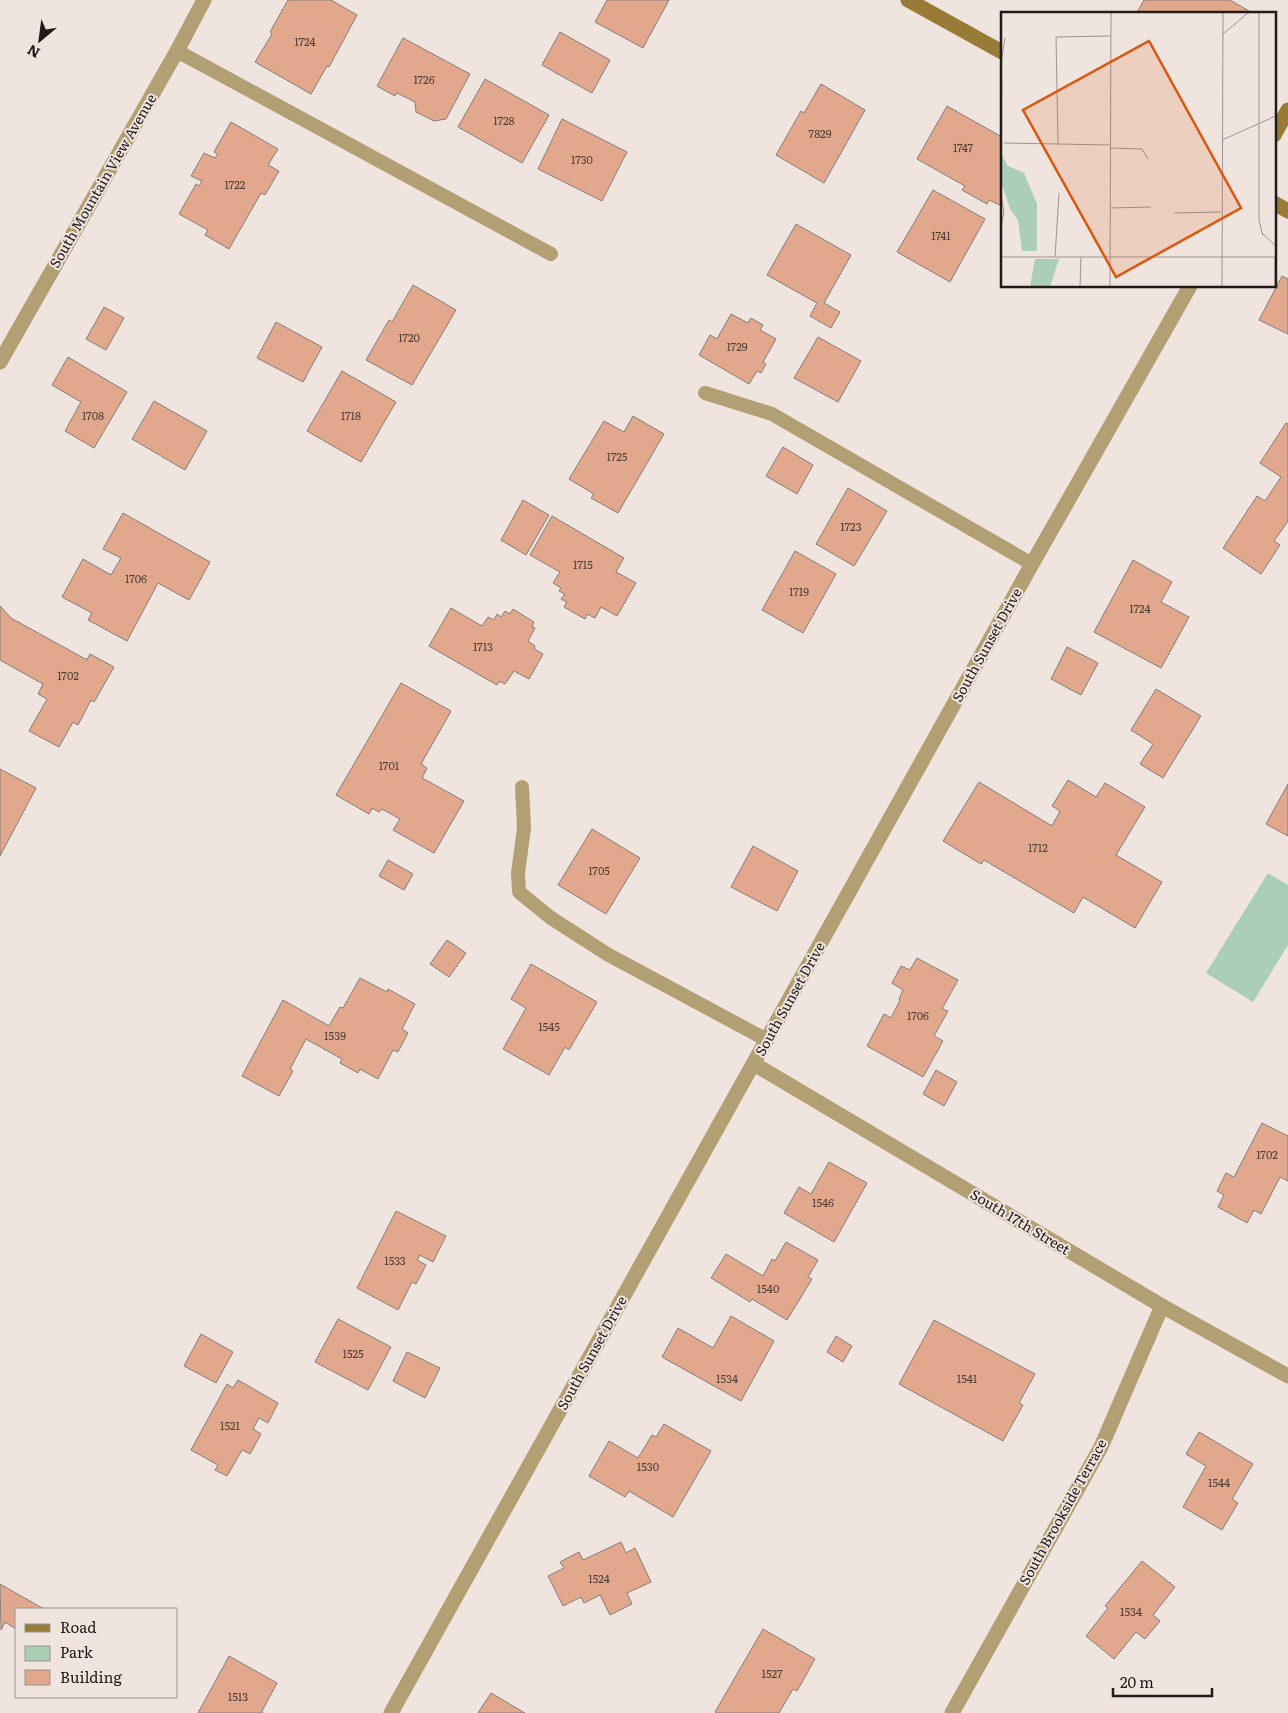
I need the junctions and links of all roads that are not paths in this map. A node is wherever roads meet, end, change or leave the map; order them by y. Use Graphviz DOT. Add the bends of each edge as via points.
graph roads {
  1 [pos="204,0"];
  2 [pos="908,0"];
  3 [pos="177,51"];
  4 [pos="1001,51"];
  5 [pos="1288,110"];
  6 [pos="1276,131"];
  7 [pos="1276,204"];
  8 [pos="1288,211"];
  9 [pos="551,254"];
  10 [pos="1189,288"];
  11 [pos="0,362"];
  12 [pos="705,393"];
  13 [pos="1032,564"];
  14 [pos="522,787"];
  15 [pos="767,1040"];
  16 [pos="754,1064"];
  17 [pos="1162,1306"];
  18 [pos="1288,1376"];
  19 [pos="391,1713"];
  20 [pos="952,1713"];
  1 -- 3 [label="street, South Mountain View Avenue"];
  2 -- 4 [label="street"];
  3 -- 9 [label="lane"];
  3 -- 11 [label="street, South Mountain View Avenue"];
  5 -- 6 [label="street"];
  7 -- 8 [label="street"];
  10 -- 13 [label="street, South Sunset Drive"];
  12 -- 13 [label="lane" via="772,414"];
  13 -- 15 [label="street, South Sunset Drive"];
  14 -- 15 [label="lane" via="524,828 518,872 519,892 550,918 607,954"];
  15 -- 16 [label="street, South Sunset Drive"];
  16 -- 17 [label="street, South 17th Street"];
  16 -- 19 [label="street, South Sunset Drive"];
  17 -- 18 [label="street, South 17th Street"];
  17 -- 20 [label="street, South Brookside Terrace" via="1101,1447"];
}
